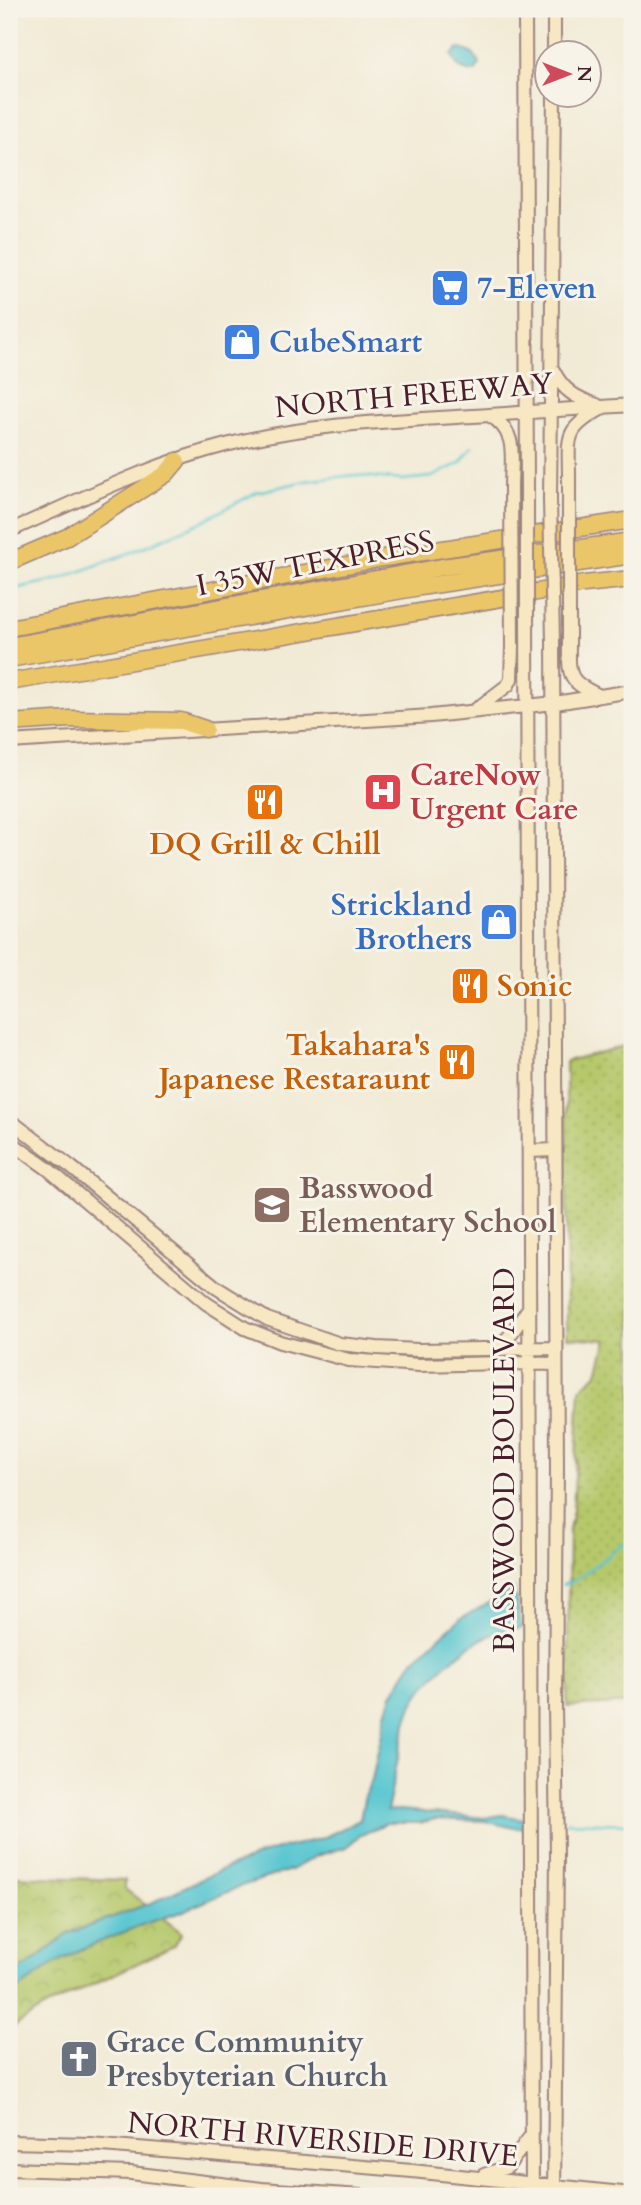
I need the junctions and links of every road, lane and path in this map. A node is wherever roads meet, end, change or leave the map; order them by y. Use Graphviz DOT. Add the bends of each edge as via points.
graph roads {
  1 [pos="525,9"];
  2 [pos="554,9"];
  3 [pos="554,38"];
  4 [pos="554,108"];
  5 [pos="551,365"];
  6 [pos="632,405"];
  7 [pos="604,407"];
  8 [pos="526,412"];
  9 [pos="551,412"];
  10 [pos="489,415"];
  11 [pos="177,461"];
  12 [pos="632,520"];
  13 [pos="9,531"];
  14 [pos="632,541"];
  15 [pos="632,555"];
  16 [pos="9,562"];
  17 [pos="632,579"];
  18 [pos="9,628"];
  19 [pos="9,646"];
  20 [pos="9,659"];
  21 [pos="9,682"];
  22 [pos="632,691"];
  23 [pos="600,696"];
  24 [pos="555,703"];
  25 [pos="527,705"];
  26 [pos="474,711"];
  27 [pos="9,723"];
  28 [pos="205,729"];
  29 [pos="9,742"];
  30 [pos="9,1123"];
  31 [pos="9,1141"];
  32 [pos="555,1150"];
  33 [pos="528,1151"];
  34 [pos="529,1307"];
  35 [pos="529,1347"];
  36 [pos="495,1348"];
  37 [pos="556,1348"];
  38 [pos="556,1364"];
  39 [pos="529,1365"];
  40 [pos="531,2137"];
  41 [pos="9,2142"];
  42 [pos="9,2169"];
  43 [pos="475,2176"];
  44 [pos="532,2190"];
  45 [pos="554,2191"];
  46 [pos="632,2194"];
  47 [pos="361,2196"];
  1 -- 8 [label="main road, BASSWOOD BOULEVARD"];
  2 -- 3 [label="main road"];
  4 -- 5 [label="main road, BASSWOOD BOULEVARD"];
  5 -- 7 [label="main road" via="568,391"];
  5 -- 9 [label="main road, BASSWOOD BOULEVARD"];
  6 -- 7 [label="main road, NORTH FREEWAY"];
  7 -- 9 [label="main road, NORTH FREEWAY"];
  7 -- 23 [label="main road, bridge" via="571,431 569,444 569,670 575,683"];
  8 -- 9 [label="main road, NORTH FREEWAY"];
  8 -- 10 [label="main road, NORTH FREEWAY"];
  8 -- 25 [label="main road, BASSWOOD BOULEVARD, bridge"];
  9 -- 24 [label="main road, BASSWOOD BOULEVARD, bridge"];
  10 -- 11 [label="main road, NORTH FREEWAY" via="279,432"];
  10 -- 26 [label="main road, bridge" via="512,440 511,679"];
  11 -- 13 [label="main road, NORTH FREEWAY"];
  11 -- 16 [label="highway" via="166,474 67,537"];
  12 -- 18 [label="highway" via="397,555"];
  14 -- 19 [label="highway, I 35W TEXPRESS" via="442,567"];
  15 -- 20 [label="highway, I 35W TEXPRESS" via="420,586"];
  17 -- 21 [label="highway"];
  22 -- 23 [label="main road"];
  23 -- 24 [label="main road"];
  24 -- 25 [label="main road"];
  24 -- 32 [label="main road, BASSWOOD BOULEVARD"];
  25 -- 26 [label="main road"];
  25 -- 33 [label="main road, BASSWOOD BOULEVARD"];
  26 -- 28 [label="main road"];
  27 -- 28 [label="highway" via="181,721"];
  28 -- 29 [label="main road"];
  30 -- 36 [label="main road" via="71,1167 217,1288 267,1319 340,1344 418,1350"];
  31 -- 39 [label="main road" via="206,1303 245,1328 349,1360"];
  32 -- 33 [label="main road"];
  32 -- 37 [label="main road, BASSWOOD BOULEVARD"];
  33 -- 34 [label="main road, BASSWOOD BOULEVARD"];
  34 -- 35 [label="main road, BASSWOOD BOULEVARD"];
  34 -- 36 [label="main road" via="508,1338"];
  35 -- 36 [label="main road"];
  35 -- 37 [label="main road"];
  35 -- 39 [label="main road, BASSWOOD BOULEVARD"];
  37 -- 38 [label="main road, BASSWOOD BOULEVARD"];
  38 -- 39 [label="main road"];
  38 -- 45 [label="main road, BASSWOOD BOULEVARD"];
  39 -- 40 [label="main road, BASSWOOD BOULEVARD"];
  40 -- 43 [label="main road" via="507,2167"];
  40 -- 44 [label="main road, BASSWOOD BOULEVARD"];
  41 -- 43 [label="main road, NORTH RIVERSIDE DRIVE" via="90,2144"];
  42 -- 47 [label="main road, NORTH RIVERSIDE DRIVE" via="131,2173"];
  43 -- 44 [label="main road, NORTH RIVERSIDE DRIVE"];
  44 -- 45 [label="main road, NORTH RIVERSIDE DRIVE"];
  45 -- 46 [label="main road, NORTH RIVERSIDE DRIVE"];
}
